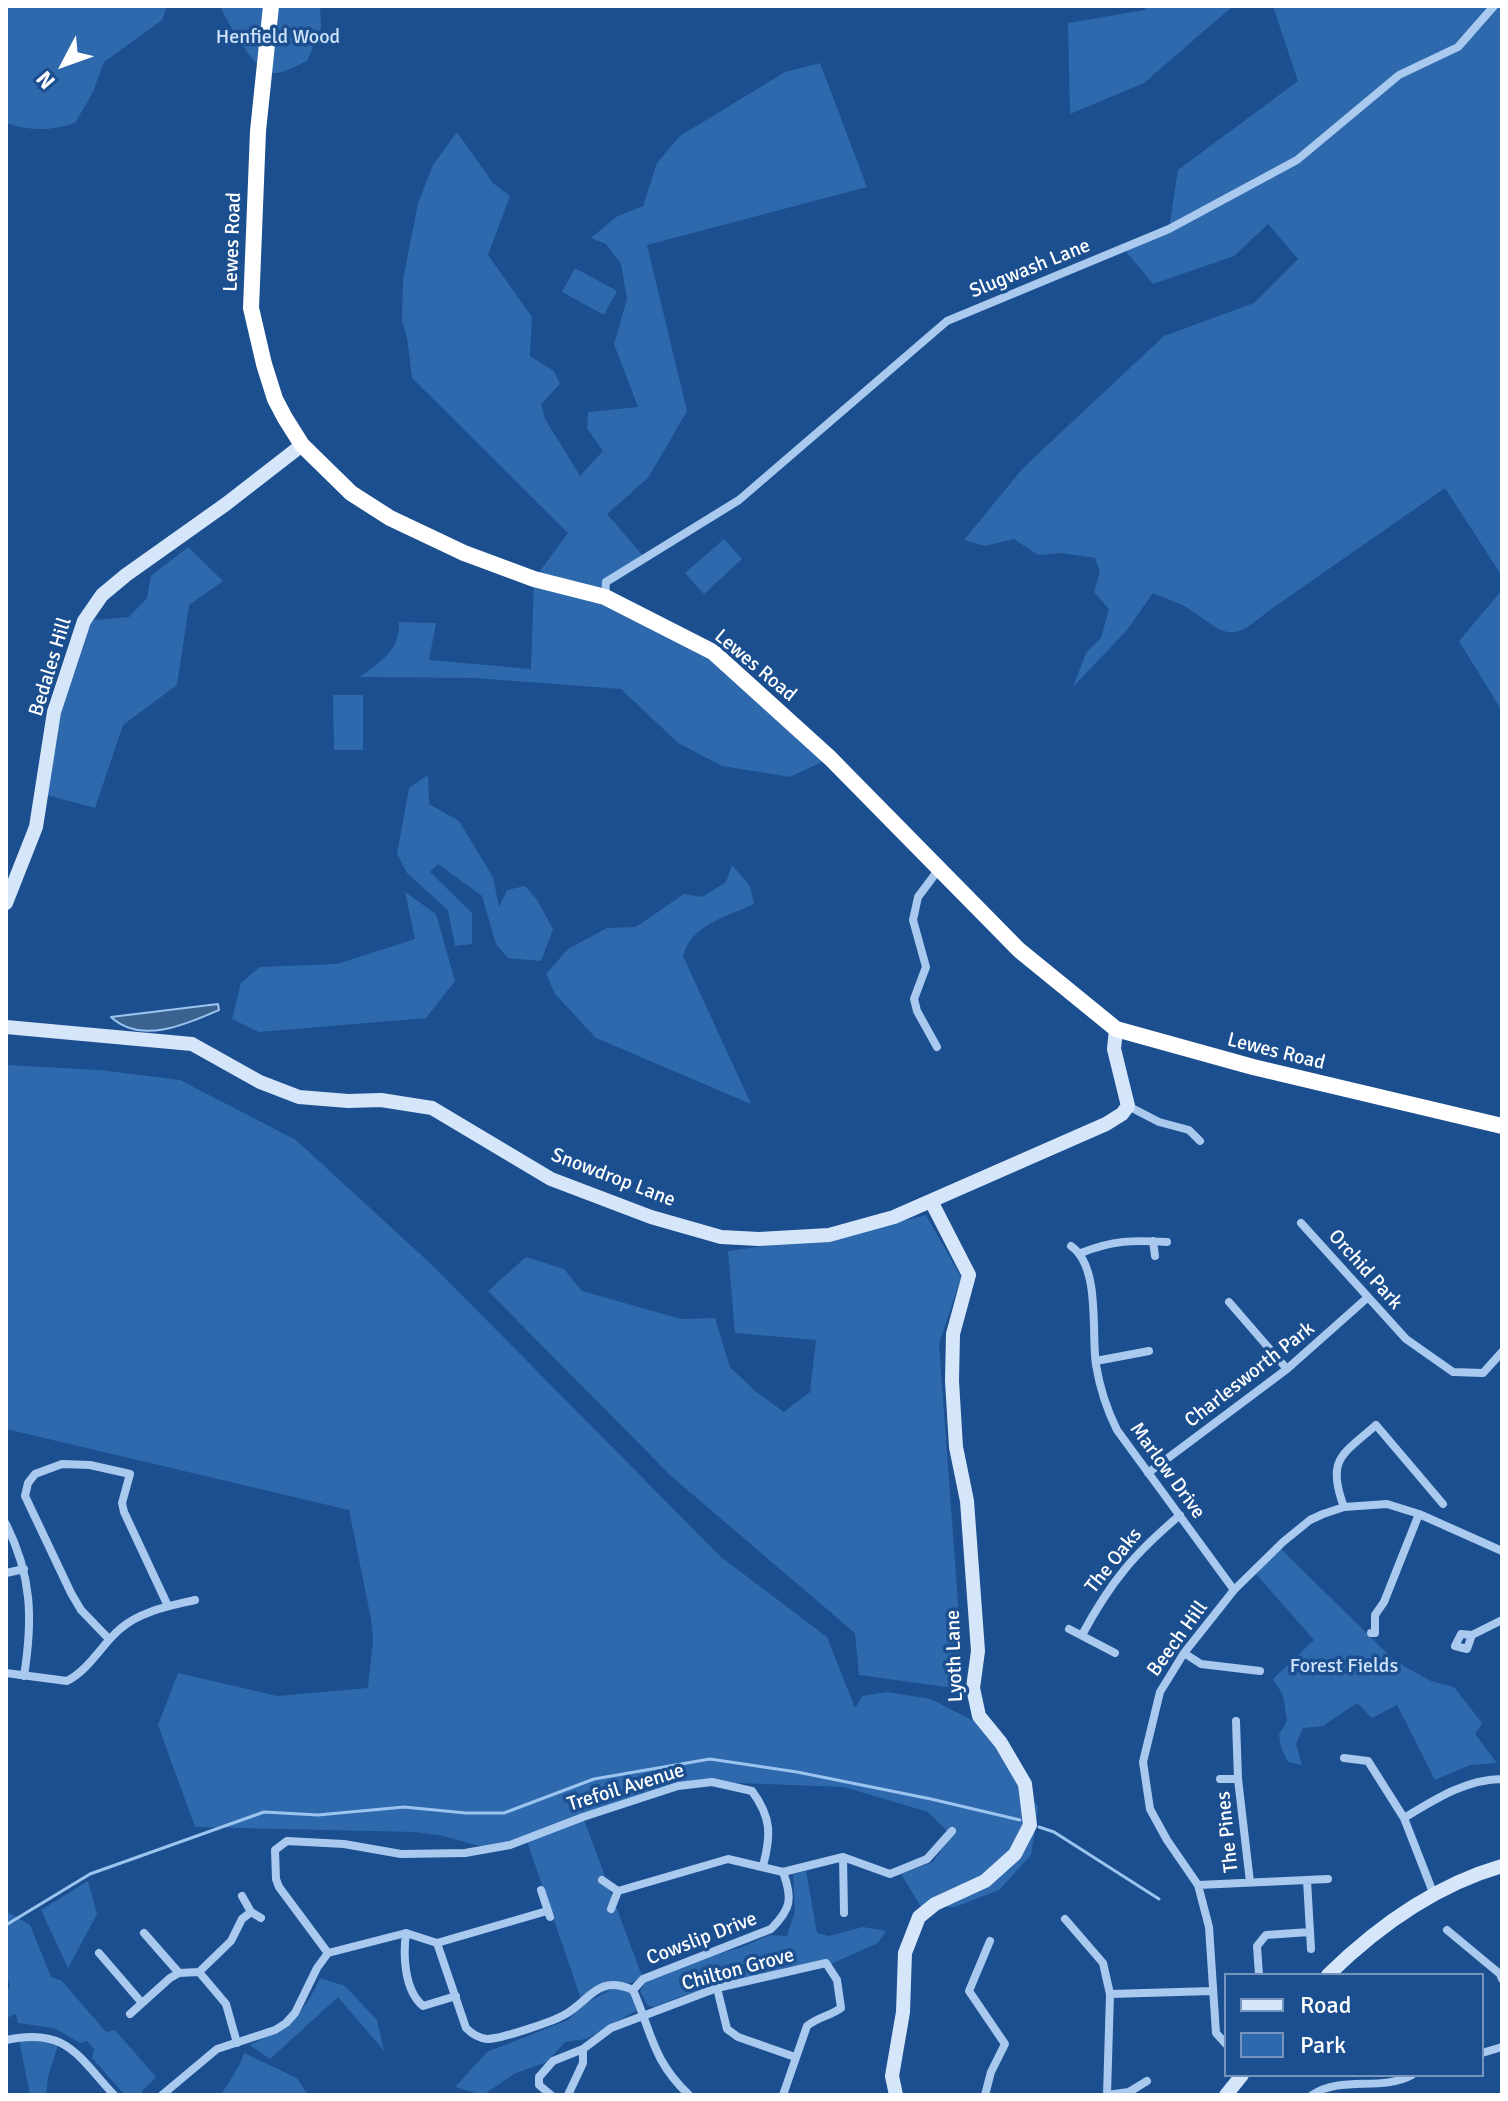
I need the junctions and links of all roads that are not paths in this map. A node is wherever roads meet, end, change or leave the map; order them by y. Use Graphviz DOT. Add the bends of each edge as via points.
graph roads {
  1 [pos="271,6"];
  2 [pos="1494,6"];
  3 [pos="302,445"];
  4 [pos="605,597"];
  5 [pos="940,868"];
  6 [pos="6,903"];
  7 [pos="6,1027"];
  8 [pos="1116,1029"];
  9 [pos="937,1047"];
  10 [pos="1128,1106"];
  11 [pos="1502,1126"];
  12 [pos="1200,1141"];
  13 [pos="931,1201"];
  14 [pos="1301,1223"];
  15 [pos="1319,1227"];
  16 [pos="1310,1234"];
  17 [pos="1153,1241"];
  18 [pos="1167,1242"];
  19 [pos="1071,1246"];
  20 [pos="1081,1253"];
  21 [pos="1155,1256"];
  22 [pos="1367,1298"];
  23 [pos="1229,1302"];
  24 [pos="1502,1352"];
  25 [pos="1096,1361"];
  26 [pos="1141,1364"];
  27 [pos="1287,1369"];
  28 [pos="1148,1473"];
  29 [pos="1443,1504"];
  30 [pos="1344,1507"];
  31 [pos="1419,1514"];
  32 [pos="1180,1515"];
  33 [pos="6,1524"];
  34 [pos="1502,1551"];
  35 [pos="24,1569"];
  36 [pos="6,1573"];
  37 [pos="1234,1590"];
  38 [pos="195,1600"];
  39 [pos="168,1606"];
  40 [pos="1366,1609"];
  41 [pos="1375,1615"];
  42 [pos="1502,1620"];
  43 [pos="1069,1629"];
  44 [pos="1371,1633"];
  45 [pos="1082,1635"];
  46 [pos="1472,1635"];
  47 [pos="109,1639"];
  48 [pos="1115,1653"];
  49 [pos="1184,1653"];
  50 [pos="1260,1671"];
  51 [pos="6,1673"];
  52 [pos="24,1676"];
  53 [pos="1236,1721"];
  54 [pos="1344,1758"];
  55 [pos="1220,1779"];
  56 [pos="1238,1779"];
  57 [pos="1502,1779"];
  58 [pos="1404,1818"];
  59 [pos="952,1831"];
  60 [pos="843,1857"];
  61 [pos="763,1866"];
  62 [pos="1502,1866"];
  63 [pos="783,1872"];
  64 [pos="1328,1879"];
  65 [pos="602,1880"];
  66 [pos="1307,1880"];
  67 [pos="1250,1882"];
  68 [pos="1198,1885"];
  69 [pos="541,1890"];
  70 [pos="618,1891"];
  71 [pos="1434,1895"];
  72 [pos="242,1896"];
  73 [pos="611,1909"];
  74 [pos="251,1912"];
  75 [pos="844,1913"];
  76 [pos="261,1918"];
  77 [pos="1065,1919"];
  78 [pos="1447,1930"];
  79 [pos="1310,1932"];
  80 [pos="144,1933"];
  81 [pos="406,1933"];
  82 [pos="990,1941"];
  83 [pos="437,1943"];
  84 [pos="1311,1949"];
  85 [pos="99,1953"];
  86 [pos="328,1953"];
  87 [pos="199,1972"];
  88 [pos="1336,1972"];
  89 [pos="179,1973"];
  90 [pos="1259,1973"];
  91 [pos="1502,1979"];
  92 [pos="717,1988"];
  93 [pos="633,1990"];
  94 [pos="1212,1991"];
  95 [pos="1110,1994"];
  96 [pos="456,1996"];
  97 [pos="142,2003"];
  98 [pos="130,2014"];
  99 [pos="643,2015"];
  100 [pos="6,2040"];
  101 [pos="1224,2042"];
  102 [pos="237,2043"];
  103 [pos="583,2049"];
  104 [pos="795,2057"];
  105 [pos="1240,2077"];
  106 [pos="1407,2077"];
  107 [pos="1147,2081"];
  108 [pos="114,2095"];
  109 [pos="162,2095"];
  110 [pos="551,2095"];
  111 [pos="568,2095"];
  112 [pos="689,2095"];
  113 [pos="783,2095"];
  114 [pos="896,2095"];
  115 [pos="985,2095"];
  116 [pos="1107,2095"];
  117 [pos="1226,2095"];
  118 [pos="1312,2095"];
  1 -- 3 [label="highway, Lewes Road" via="258,131 250,299 275,399"];
  2 -- 4 [label="street, Slugwash Lane" via="1458,47 1399,75 1297,160 1169,229 947,321 739,500 606,582"];
  3 -- 4 [label="highway, Lewes Road" via="351,493 390,518 534,579"];
  3 -- 6 [label="street, Bedales Hill" via="126,575 102,595 84,621 54,712 36,827"];
  4 -- 5 [label="highway, Lewes Road" via="713,652"];
  5 -- 8 [label="highway, Lewes Road" via="1019,950"];
  5 -- 9 [label="street" via="924,886 913,920 926,967 914,999"];
  7 -- 13 [label="street, Snowdrop Lane" via="192,1044 299,1097 432,1108 551,1179 721,1237 829,1235"];
  8 -- 10 [label="street" via="1114,1049"];
  8 -- 11 [label="highway, Lewes Road"];
  10 -- 12 [label="street" via="1189,1130"];
  10 -- 13 [label="street, Snowdrop Lane" via="1106,1124"];
  13 -- 114 [label="street, Lyoth Lane" via="969,1275 953,1334 952,1381 978,1651 973,1688 979,1716 1025,1784 1030,1825 1015,1854 985,1881 919,1917 905,1953 903,2012 892,2076"];
  14 -- 16 [label="street, Orchid Park"];
  15 -- 16 [label="street"];
  16 -- 22 [label="street, Orchid Park"];
  17 -- 18 [label="street"];
  17 -- 20 [label="street" via="1114,1241"];
  17 -- 21 [label="street"];
  19 -- 20 [label="street"];
  20 -- 25 [label="street, Marlow Drive" via="1094,1299"];
  22 -- 24 [label="street, Orchid Park" via="1406,1339 1453,1372 1483,1373"];
  22 -- 27 [label="street, Charlesworth Park"];
  23 -- 27 [label="street"];
  25 -- 26 [label="street" via="1144,1352"];
  25 -- 28 [label="street, Marlow Drive" via="1103,1402"];
  27 -- 28 [label="street, Charlesworth Park"];
  28 -- 32 [label="street, Marlow Drive"];
  29 -- 30 [label="street" via="1376,1425 1335,1469"];
  30 -- 31 [label="street, Beech Hill" via="1387,1504"];
  30 -- 37 [label="street, Beech Hill" via="1310,1520"];
  31 -- 34 [label="street, Beech Hill"];
  31 -- 41 [label="street"];
  32 -- 37 [label="street, Marlow Drive"];
  32 -- 45 [label="street, The Oaks" via="1131,1560"];
  33 -- 35 [label="street"];
  35 -- 36 [label="street"];
  35 -- 52 [label="street" via="30,1619"];
  37 -- 49 [label="street, Beech Hill"];
  38 -- 39 [label="street"];
  39 -- 47 [label="street" via="131,1621"];
  39 -- 47 [label="street" via="122,1503 130,1474 62,1464 35,1474 25,1496 71,1593"];
  40 -- 41 [label="street"];
  41 -- 44 [label="street"];
  42 -- 46 [label="street"];
  43 -- 45 [label="street"];
  45 -- 48 [label="street"];
  47 -- 52 [label="street" via="67,1681"];
  49 -- 50 [label="street" via="1201,1664"];
  49 -- 68 [label="street, Beech Hill" via="1160,1692 1143,1762 1150,1809"];
  51 -- 52 [label="street"];
  53 -- 56 [label="street, The Pines"];
  54 -- 58 [label="street" via="1368,1761"];
  55 -- 56 [label="street, The Pines"];
  56 -- 67 [label="street, The Pines"];
  57 -- 58 [label="street" via="1482,1779"];
  58 -- 71 [label="street"];
  59 -- 60 [label="street" via="927,1859 890,1874"];
  60 -- 63 [label="street"];
  60 -- 75 [label="street"];
  61 -- 63 [label="street"];
  61 -- 70 [label="street" via="728,1859"];
  61 -- 86 [label="street, Trefoil Avenue" via="771,1837 760,1803 752,1791 712,1782 678,1786 491,1849 401,1854 287,1841 275,1850 276,1879"];
  62 -- 71 [label="street"];
  63 -- 93 [label="street, Cowslip Drive" via="790,1890 787,1913 771,1929 643,1979"];
  64 -- 66 [label="street"];
  65 -- 70 [label="street"];
  66 -- 67 [label="street"];
  66 -- 79 [label="street"];
  67 -- 68 [label="street"];
  68 -- 94 [label="street, Beech Hill" via="1209,1927"];
  69 -- 83 [label="street" via="548,1914"];
  70 -- 73 [label="street"];
  71 -- 88 [label="street" via="1390,1922"];
  72 -- 74 [label="street"];
  74 -- 76 [label="street"];
  74 -- 87 [label="street"];
  77 -- 95 [label="street" via="1103,1963"];
  78 -- 91 [label="street"];
  79 -- 84 [label="street"];
  79 -- 90 [label="street" via="1266,1935 1257,1946"];
  80 -- 89 [label="street"];
  81 -- 83 [label="street"];
  81 -- 86 [label="street"];
  81 -- 96 [label="street" via="403,1958 416,2000 423,2006"];
  82 -- 115 [label="street" via="964,1992 1005,2044"];
  83 -- 96 [label="street"];
  85 -- 97 [label="street"];
  86 -- 102 [label="street" via="286,2023"];
  87 -- 89 [label="street"];
  87 -- 102 [label="street" via="226,2004"];
  89 -- 97 [label="street"];
  92 -- 99 [label="street, Chilton Grove"];
  92 -- 104 [label="street" via="727,2029"];
  92 -- 104 [label="street, Chilton Grove" via="826,1963 837,1980 841,2008 807,2026"];
  93 -- 96 [label="street" via="619,1984 600,1987 567,2013 488,2039 466,2028"];
  93 -- 99 [label="street"];
  94 -- 95 [label="street"];
  94 -- 101 [label="street, Beech Hill" via="1216,2033"];
  95 -- 116 [label="street"];
  97 -- 98 [label="street"];
  99 -- 103 [label="street, Chilton Grove" via="611,2028"];
  99 -- 112 [label="street" via="655,2051"];
  100 -- 108 [label="street" via="29,2035 69,2047"];
  102 -- 109 [label="street" via="217,2049"];
  103 -- 110 [label="street, Chilton Grove" via="553,2061 539,2077 539,2085"];
  103 -- 111 [label="street" via="583,2063"];
  104 -- 113 [label="street, Chilton Grove"];
  105 -- 117 [label="street"];
  106 -- 118 [label="street" via="1347,2084"];
  107 -- 116 [label="street" via="1129,2092"];
}
